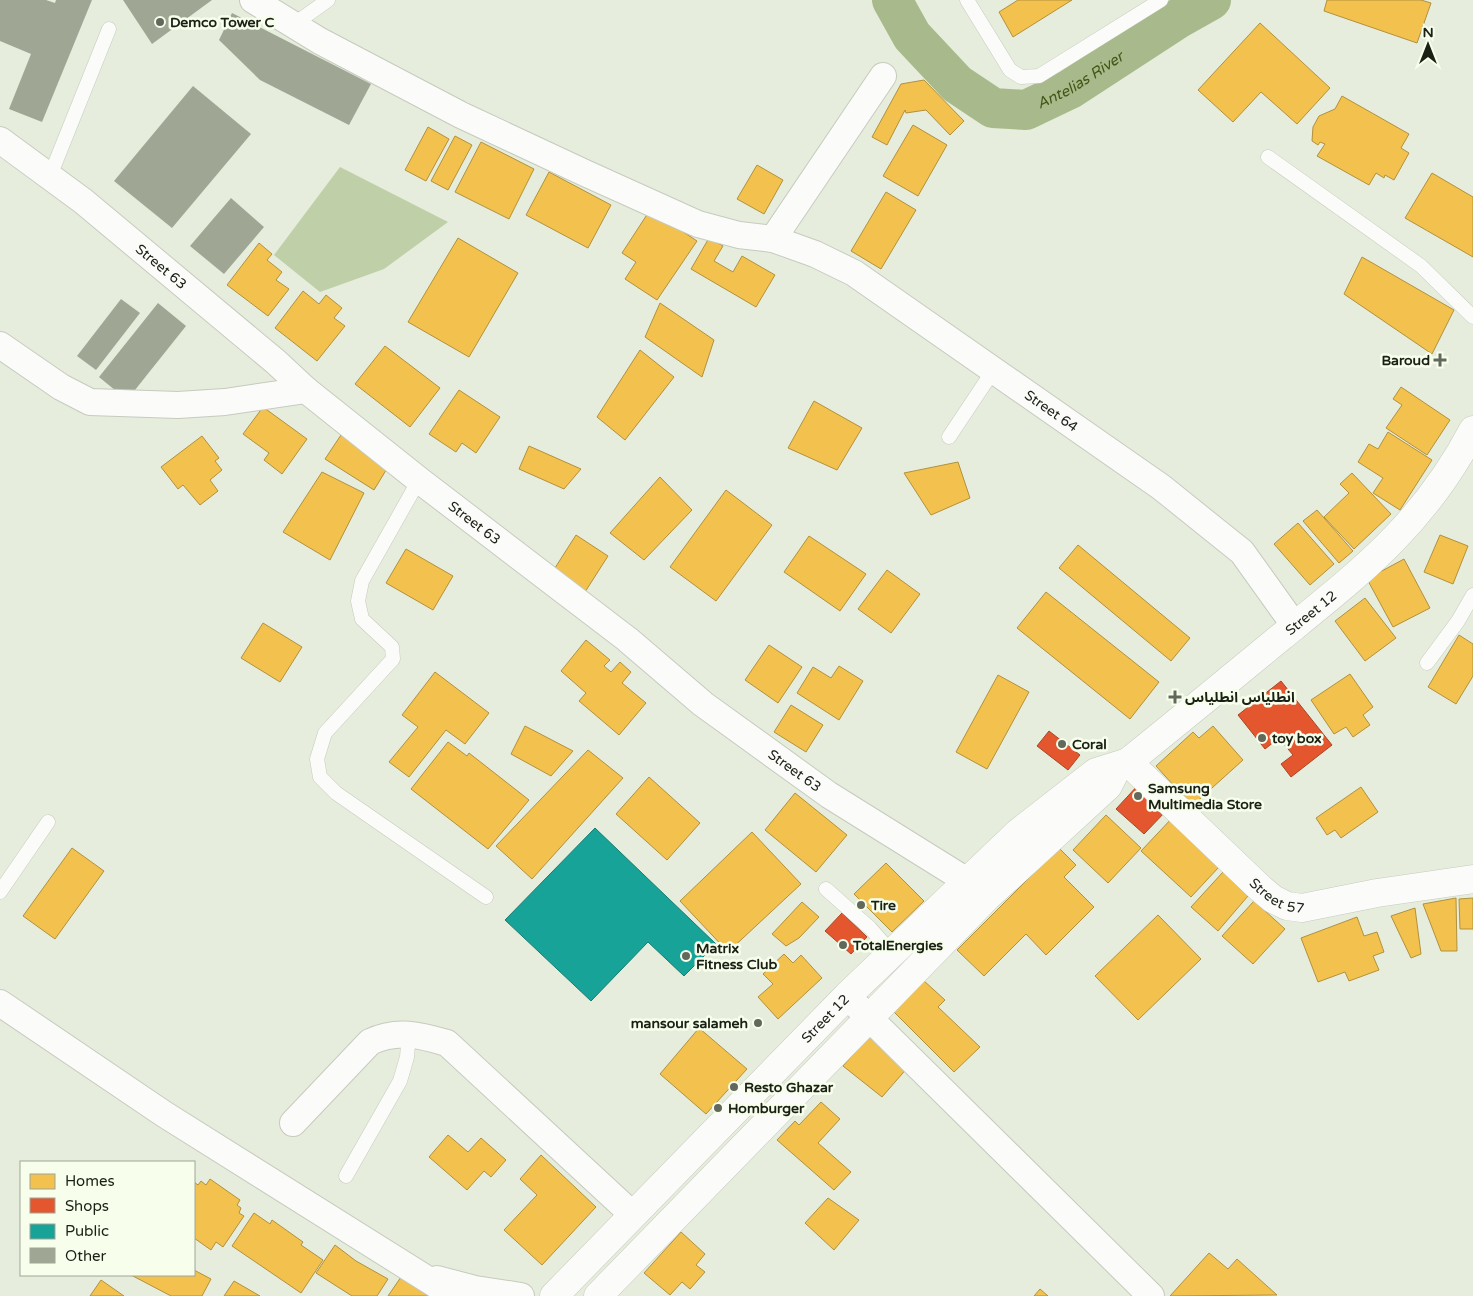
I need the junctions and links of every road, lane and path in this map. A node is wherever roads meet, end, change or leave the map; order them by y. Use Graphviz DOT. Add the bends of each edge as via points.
graph roads {
  1 [pos="253,0"];
  2 [pos="328,0"];
  3 [pos="967,0"];
  4 [pos="1161,0"];
  5 [pos="293,25"];
  6 [pos="109,30"];
  7 [pos="883,76"];
  8 [pos="0,140"];
  9 [pos="1268,157"];
  10 [pos="50,176"];
  11 [pos="773,239"];
  12 [pos="1473,317"];
  13 [pos="0,345"];
  14 [pos="993,371"];
  15 [pos="306,390"];
  16 [pos="949,437"];
  17 [pos="1471,441"];
  18 [pos="419,480"];
  19 [pos="1473,595"];
  20 [pos="1295,626"];
  21 [pos="1427,663"];
  22 [pos="1122,765"];
  23 [pos="48,822"];
  24 [pos="1473,880"];
  25 [pos="826,889"];
  26 [pos="977,889"];
  27 [pos="0,892"];
  28 [pos="486,897"];
  29 [pos="892,953"];
  30 [pos="847,996"];
  31 [pos="0,1003"];
  32 [pos="868,1018"];
  33 [pos="409,1034"];
  34 [pos="293,1123"];
  35 [pos="346,1176"];
  36 [pos="634,1215"];
  37 [pos="422,1275"];
  38 [pos="438,1296"];
  39 [pos="454,1296"];
  40 [pos="521,1296"];
  41 [pos="554,1296"];
  42 [pos="598,1296"];
  43 [pos="1151,1296"];
  1 -- 5 [label="street, Street 64"];
  2 -- 5 [label="lane"];
  3 -- 4 [label="lane" via="1010,70 1021,76 1039,76"];
  5 -- 11 [label="street, Street 64" via="461,115 680,216 739,235"];
  6 -- 10 [label="lane"];
  7 -- 11 [label="street"];
  8 -- 10 [label="street, Street 63"];
  9 -- 12 [label="lane" via="1421,266"];
  10 -- 15 [label="street, Street 63"];
  11 -- 14 [label="street, Street 64" via="854,273"];
  13 -- 15 [label="street" via="61,387 90,402 178,405 226,402"];
  14 -- 16 [label="lane"];
  14 -- 20 [label="street, Street 64" via="1161,487 1242,552"];
  15 -- 18 [label="street, Street 63"];
  17 -- 20 [label="street, Street 12" via="1402,533 1363,571"];
  18 -- 26 [label="street, Street 63" via="627,639 703,704 783,764"];
  18 -- 28 [label="lane" via="362,581 358,601 362,619 392,647 393,658 326,733 317,759 320,777 336,793"];
  19 -- 21 [label="lane"];
  20 -- 22 [label="street, Street 12"];
  22 -- 24 [label="street, Street 57" via="1261,889 1287,906 1302,908 1377,893"];
  22 -- 26 [label="street, Street 12" via="1096,772 1019,832"];
  23 -- 27 [label="lane"];
  25 -- 29 [label="lane" via="870,928"];
  26 -- 29 [label="street, Street 12"];
  26 -- 32 [label="street, Street 12"];
  29 -- 30 [label="street, Street 12"];
  30 -- 32 [label="street"];
  30 -- 36 [label="street, Street 12"];
  31 -- 37 [label="street" via="164,1114"];
  32 -- 42 [label="street, Street 12"];
  32 -- 43 [label="street"];
  33 -- 34 [label="street" via="385,1034 370,1042"];
  33 -- 35 [label="lane" via="400,1081"];
  33 -- 36 [label="street" via="447,1043"];
  36 -- 41 [label="street, Street 12"];
  37 -- 38 [label="street"];
  37 -- 39 [label="street"];
  37 -- 40 [label="street" via="475,1289"];
}
